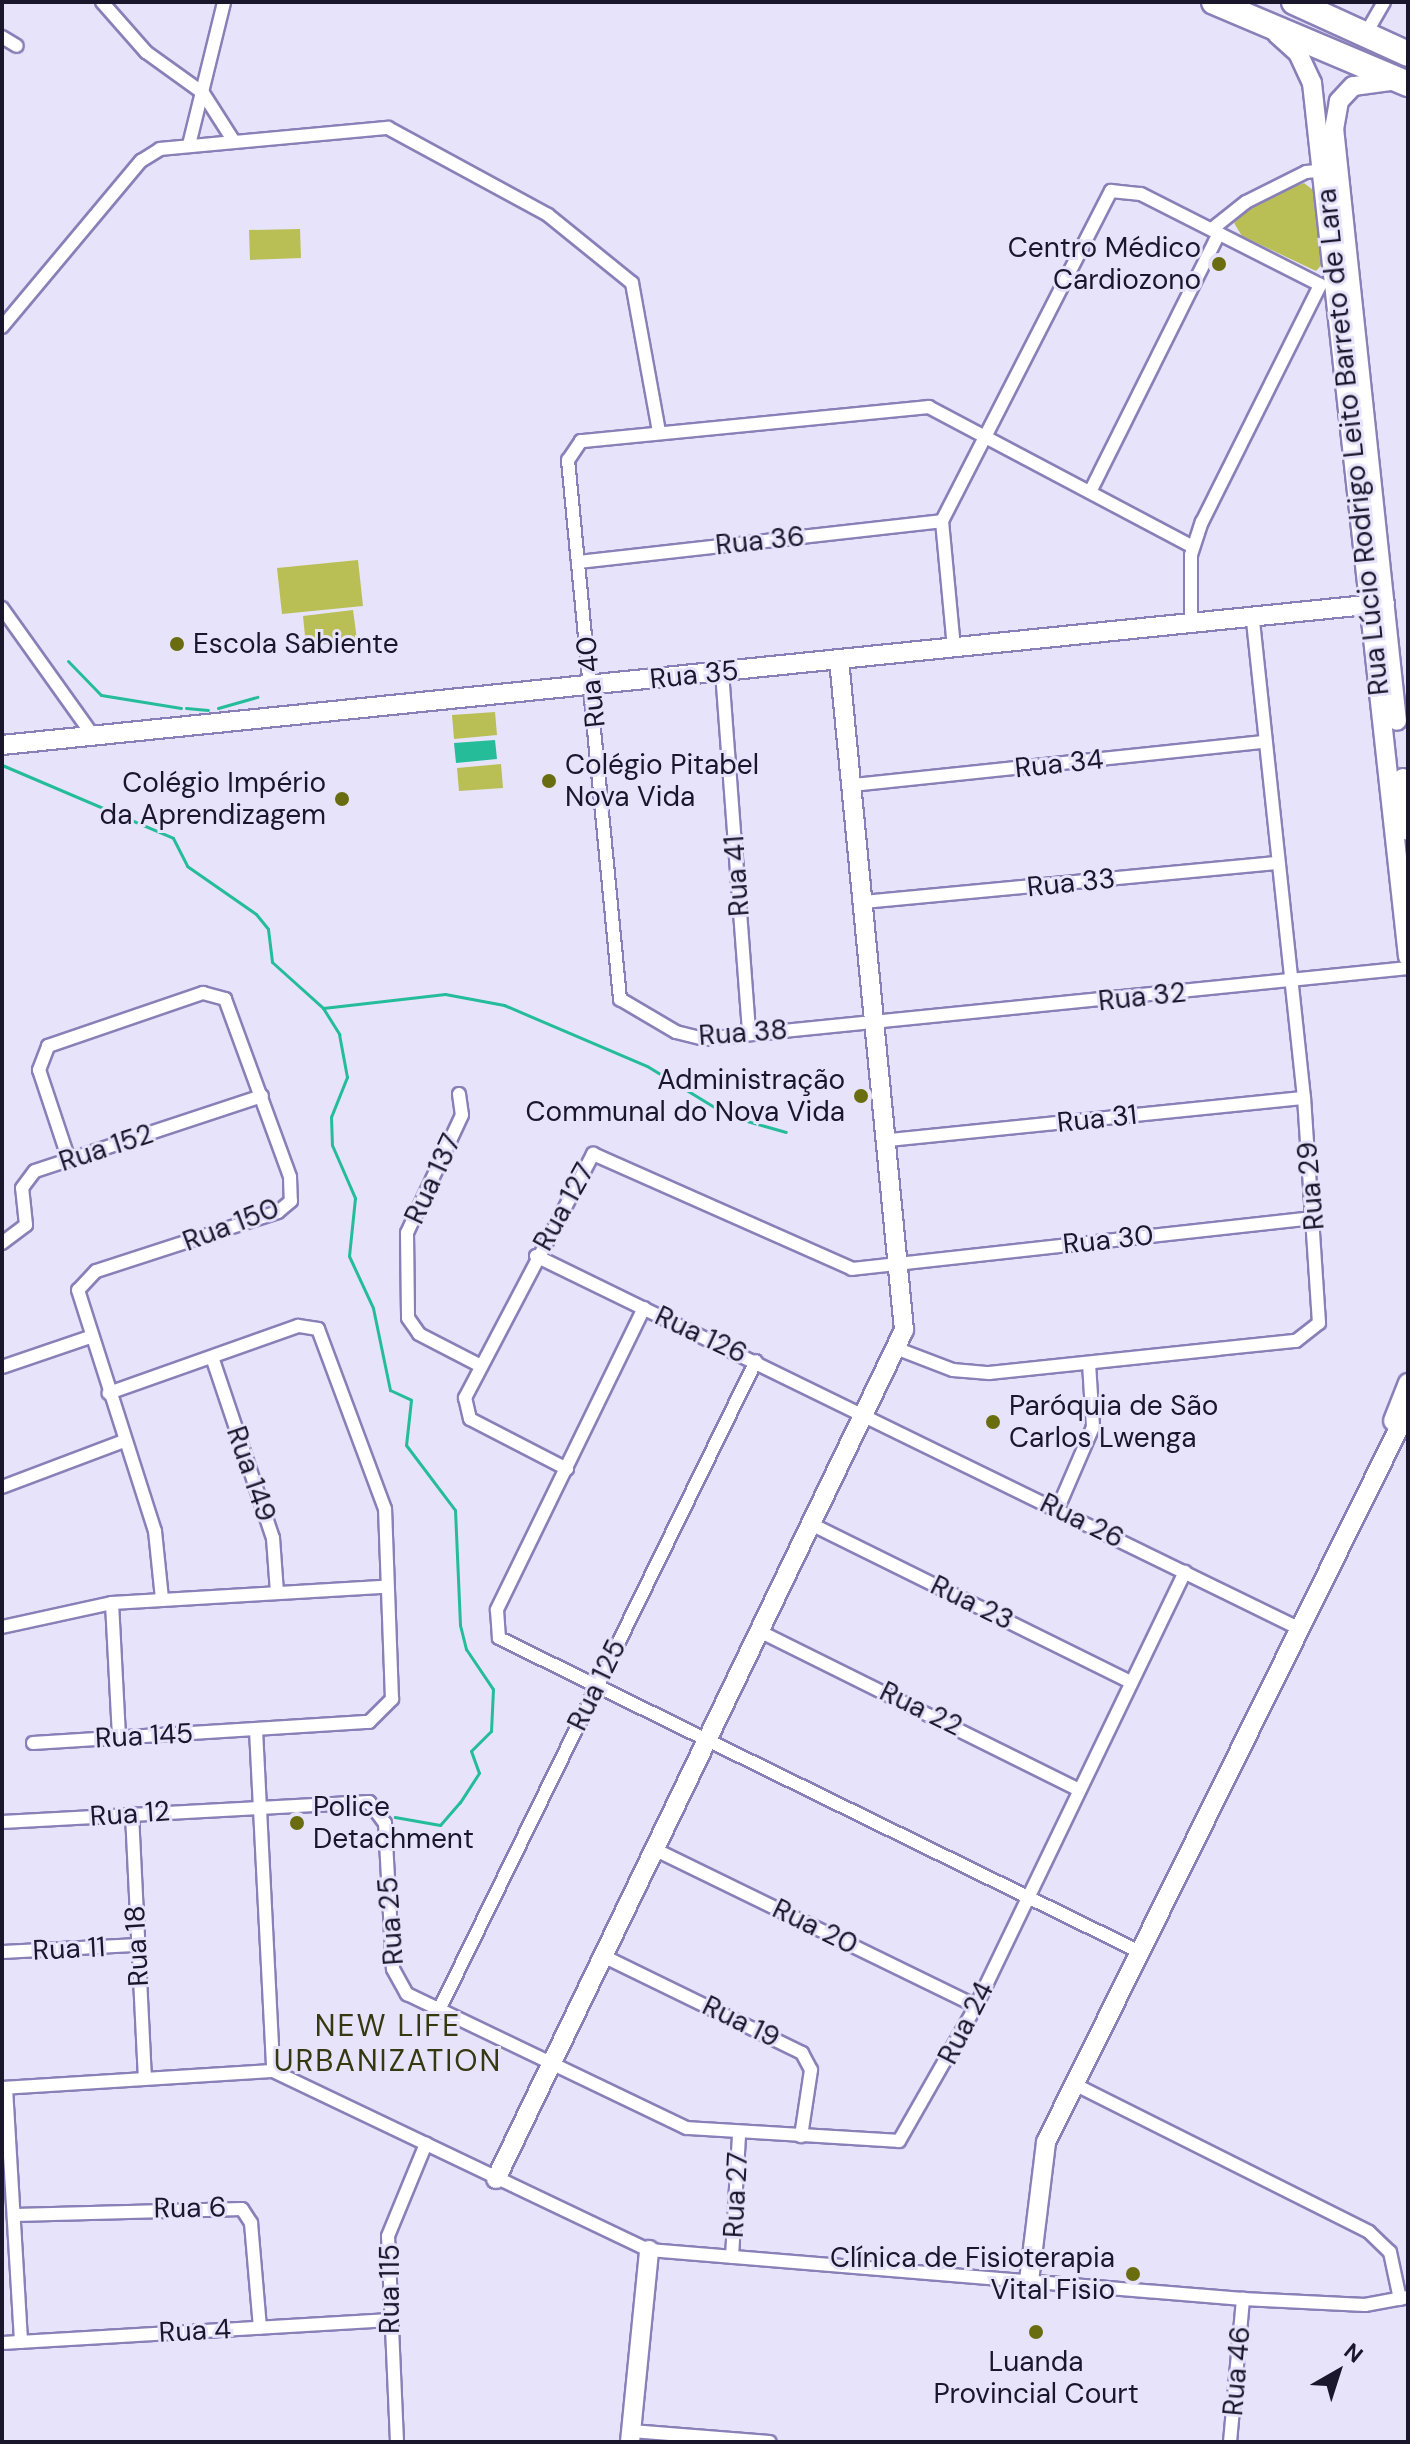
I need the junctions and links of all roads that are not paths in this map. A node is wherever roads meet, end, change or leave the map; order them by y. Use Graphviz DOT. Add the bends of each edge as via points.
graph roads {
  1 [pos="102,2"];
  2 [pos="224,2"];
  3 [pos="1294,2"];
  4 [pos="1384,2"];
  5 [pos="1225,6"];
  6 [pos="1327,9"];
  7 [pos="1365,35"];
  8 [pos="2,37"];
  9 [pos="17,46"];
  10 [pos="1408,54"];
  11 [pos="1405,85"];
  12 [pos="203,93"];
  13 [pos="233,140"];
  14 [pos="189,145"];
  15 [pos="1331,170"];
  16 [pos="1216,231"];
  17 [pos="1336,284"];
  18 [pos="2,327"];
  19 [pos="659,432"];
  20 [pos="987,437"];
  21 [pos="1090,492"];
  22 [pos="942,521"];
  23 [pos="1193,547"];
  24 [pos="578,562"];
  25 [pos="1377,604"];
  26 [pos="2,608"];
  27 [pos="1253,617"];
  28 [pos="1191,623"];
  29 [pos="954,648"];
  30 [pos="839,660"];
  31 [pos="722,672"];
  32 [pos="592,685"];
  33 [pos="94,737"];
  34 [pos="1265,742"];
  35 [pos="2,745"];
  36 [pos="853,785"];
  37 [pos="1408,831"];
  38 [pos="1278,863"];
  39 [pos="864,902"];
  40 [pos="1408,957"];
  41 [pos="1408,968"];
  42 [pos="1291,981"];
  43 [pos="620,999"];
  44 [pos="876,1022"];
  45 [pos="749,1033"];
  46 [pos="459,1094"];
  47 [pos="262,1096"];
  48 [pos="1304,1098"];
  49 [pos="889,1140"];
  50 [pos="69,1160"];
  51 [pos="1314,1218"];
  52 [pos="2,1243"];
  53 [pos="536,1256"];
  54 [pos="902,1262"];
  55 [pos="644,1308"];
  56 [pos="90,1337"];
  57 [pos="898,1349"];
  58 [pos="212,1357"];
  59 [pos="756,1361"];
  60 [pos="1089,1364"];
  61 [pos="481,1366"];
  62 [pos="2,1367"];
  63 [pos="1408,1383"];
  64 [pos="109,1393"];
  65 [pos="1408,1410"];
  66 [pos="866,1414"];
  67 [pos="124,1441"];
  68 [pos="567,1469"];
  69 [pos="2,1487"];
  70 [pos="1363,1495"];
  71 [pos="1058,1508"];
  72 [pos="813,1525"];
  73 [pos="1185,1572"];
  74 [pos="385,1587"];
  75 [pos="277,1593"];
  76 [pos="162,1599"];
  77 [pos="112,1603"];
  78 [pos="2,1627"];
  79 [pos="1298,1628"];
  80 [pos="761,1632"];
  81 [pos="1131,1682"];
  82 [pos="596,1687"];
  83 [pos="256,1730"];
  84 [pos="119,1737"];
  85 [pos="707,1741"];
  86 [pos="33,1743"];
  87 [pos="1079,1790"];
  88 [pos="258,1807"];
  89 [pos="132,1814"];
  90 [pos="2,1822"];
  91 [pos="654,1849"];
  92 [pos="1029,1896"];
  93 [pos="137,1945"];
  94 [pos="1138,1951"];
  95 [pos="2,1952"];
  96 [pos="601,1955"];
  97 [pos="976,2006"];
  98 [pos="439,2010"];
  99 [pos="550,2064"];
  100 [pos="273,2071"];
  101 [pos="145,2078"];
  102 [pos="1074,2084"];
  103 [pos="4,2088"];
  104 [pos="739,2134"];
  105 [pos="801,2136"];
  106 [pos="426,2144"];
  107 [pos="496,2179"];
  108 [pos="15,2215"];
  109 [pos="649,2250"];
  110 [pos="732,2257"];
  111 [pos="1029,2281"];
  112 [pos="1404,2298"];
  113 [pos="1243,2299"];
  114 [pos="388,2320"];
  115 [pos="260,2328"];
  116 [pos="21,2342"];
  117 [pos="2,2343"];
  118 [pos="630,2436"];
  119 [pos="397,2442"];
  120 [pos="770,2442"];
  121 [pos="1230,2442"];
  1 -- 12 [label="street" via="146,52"];
  2 -- 12 [label="street"];
  3 -- 6 [label="highway"];
  4 -- 7 [label="street"];
  5 -- 11 [label="highway"];
  5 -- 15 [label="street, Rua Lúcio Rodrigo Leito Barreto de Lara" via="1285,40 1307,67"];
  6 -- 7 [label="highway"];
  7 -- 10 [label="highway"];
  8 -- 9 [label="street"];
  11 -- 15 [label="street, Rua Lúcio Rodrigo Leito Barreto de Lara" via="1366,80 1339,101"];
  12 -- 13 [label="street"];
  12 -- 14 [label="street"];
  13 -- 14 [label="street"];
  13 -- 19 [label="street" via="388,128 548,215 632,283"];
  14 -- 18 [label="street" via="141,161"];
  15 -- 16 [label="street" via="1246,202"];
  15 -- 17 [label="street, Rua Lúcio Rodrigo Leito Barreto de Lara"];
  16 -- 17 [label="street"];
  16 -- 20 [label="street" via="1125,187 1111,191"];
  16 -- 21 [label="street"];
  17 -- 23 [label="street"];
  17 -- 25 [label="street, Rua Lúcio Rodrigo Leito Barreto de Lara"];
  19 -- 20 [label="street" via="915,405"];
  19 -- 24 [label="street, Rua 40" via="588,438 568,460"];
  20 -- 21 [label="street"];
  20 -- 22 [label="street"];
  21 -- 23 [label="street"];
  22 -- 24 [label="street, Rua 36"];
  22 -- 29 [label="street"];
  23 -- 28 [label="street"];
  24 -- 32 [label="street, Rua 40"];
  25 -- 27 [label="street, Rua 35"];
  25 -- 37 [label="street, Rua Lúcio Rodrigo Leito Barreto de Lara"];
  25 -- 40 [label="street, Rua Lúcio Rodrigo Leito Barreto de Lara"];
  26 -- 33 [label="street"];
  27 -- 28 [label="street, Rua 35"];
  27 -- 34 [label="street, Rua 29"];
  28 -- 29 [label="street, Rua 35"];
  29 -- 30 [label="street, Rua 35"];
  30 -- 31 [label="street, Rua 35"];
  30 -- 36 [label="street"];
  31 -- 32 [label="street, Rua 35"];
  31 -- 45 [label="street, Rua 41"];
  32 -- 33 [label="street, Rua 35"];
  32 -- 43 [label="street, Rua 40"];
  33 -- 35 [label="street, Rua 35"];
  34 -- 36 [label="street, Rua 34"];
  34 -- 38 [label="street, Rua 29"];
  36 -- 39 [label="street"];
  38 -- 39 [label="street, Rua 33"];
  38 -- 42 [label="street, Rua 29"];
  39 -- 44 [label="street"];
  41 -- 42 [label="street, Rua 32"];
  42 -- 44 [label="street, Rua 32"];
  42 -- 48 [label="street, Rua 29"];
  43 -- 45 [label="street, Rua 38" via="687,1037"];
  44 -- 45 [label="street, Rua 38"];
  44 -- 49 [label="street"];
  46 -- 61 [label="street, Rua 137" via="462,1115 407,1233 408,1318 419,1334"];
  47 -- 50 [label="street, Rua 152"];
  47 -- 50 [label="street, Rua 150" via="229,1004 203,993 44,1051 39,1070"];
  47 -- 56 [label="street, Rua 150" via="292,1185 288,1206 88,1276 78,1290"];
  48 -- 49 [label="street, Rua 31"];
  48 -- 51 [label="street, Rua 29"];
  49 -- 54 [label="street"];
  50 -- 52 [label="street, Rua 152" via="27,1178 26,1225"];
  51 -- 54 [label="street, Rua 30"];
  51 -- 60 [label="street, Rua 29" via="1322,1309 1311,1336"];
  53 -- 54 [label="street, Rua 127" via="584,1160 599,1153 840,1267"];
  53 -- 55 [label="street, Rua 126"];
  53 -- 61 [label="street, Rua 127"];
  54 -- 57 [label="street" via="906,1318"];
  55 -- 59 [label="street, Rua 126"];
  55 -- 68 [label="street"];
  56 -- 62 [label="street"];
  56 -- 64 [label="street, Rua 150"];
  57 -- 60 [label="street, Rua 29" via="975,1373"];
  57 -- 66 [label="street"];
  58 -- 64 [label="street"];
  58 -- 74 [label="street" via="298,1326 323,1334 385,1509"];
  58 -- 75 [label="street, Rua 149" via="273,1538"];
  59 -- 66 [label="street, Rua 126"];
  59 -- 82 [label="street, Rua 125"];
  60 -- 71 [label="street" via="1093,1427"];
  61 -- 68 [label="street, Rua 127" via="465,1398 470,1419"];
  63 -- 70 [label="street"];
  64 -- 67 [label="street, Rua 150"];
  65 -- 70 [label="street"];
  66 -- 71 [label="street, Rua 26"];
  66 -- 72 [label="street"];
  67 -- 69 [label="street"];
  67 -- 76 [label="street, Rua 150" via="155,1531"];
  68 -- 82 [label="street" via="497,1610 495,1630 505,1644"];
  70 -- 79 [label="street"];
  71 -- 73 [label="street, Rua 26"];
  72 -- 80 [label="street"];
  72 -- 81 [label="street, Rua 23"];
  73 -- 79 [label="street, Rua 26"];
  73 -- 81 [label="street, Rua 24"];
  74 -- 75 [label="street"];
  74 -- 83 [label="street, Rua 145" via="392,1699 381,1718"];
  75 -- 76 [label="street"];
  76 -- 77 [label="street"];
  77 -- 78 [label="street"];
  77 -- 84 [label="street"];
  79 -- 94 [label="street"];
  80 -- 85 [label="street"];
  80 -- 87 [label="street, Rua 22"];
  81 -- 87 [label="street, Rua 24"];
  82 -- 85 [label="street"];
  82 -- 98 [label="street, Rua 125"];
  83 -- 84 [label="street, Rua 145"];
  83 -- 88 [label="street"];
  84 -- 86 [label="street, Rua 145"];
  85 -- 91 [label="street"];
  85 -- 92 [label="street"];
  87 -- 92 [label="street, Rua 24"];
  88 -- 89 [label="street, Rua 12"];
  88 -- 98 [label="street, Rua 25" via="362,1801 379,1809 395,1981"];
  88 -- 100 [label="street"];
  89 -- 90 [label="street, Rua 12"];
  89 -- 93 [label="street, Rua 18"];
  91 -- 96 [label="street"];
  91 -- 97 [label="street, Rua 20"];
  92 -- 94 [label="street"];
  92 -- 97 [label="street, Rua 24"];
  93 -- 95 [label="street, Rua 11"];
  93 -- 101 [label="street, Rua 18"];
  94 -- 102 [label="street"];
  96 -- 99 [label="street"];
  96 -- 105 [label="street, Rua 19" via="802,2053 811,2070"];
  97 -- 105 [label="street, Rua 24" via="899,2141"];
  98 -- 99 [label="street, Rua 25"];
  99 -- 104 [label="street, Rua 24" via="676,2124"];
  99 -- 107 [label="street"];
  100 -- 101 [label="street"];
  100 -- 106 [label="street"];
  101 -- 103 [label="street"];
  102 -- 111 [label="street" via="1042,2155"];
  102 -- 112 [label="street" via="1369,2232 1390,2252"];
  103 -- 108 [label="street"];
  104 -- 105 [label="street, Rua 24"];
  104 -- 110 [label="street, Rua 27"];
  106 -- 107 [label="street"];
  106 -- 114 [label="street, Rua 115" via="388,2236"];
  107 -- 109 [label="street"];
  108 -- 115 [label="street, Rua 6" via="242,2209 251,2223"];
  108 -- 116 [label="street"];
  109 -- 110 [label="street"];
  109 -- 118 [label="street"];
  110 -- 111 [label="street"];
  111 -- 113 [label="street"];
  112 -- 113 [label="street"];
  113 -- 121 [label="street, Rua 46"];
  114 -- 115 [label="street, Rua 4"];
  114 -- 119 [label="street, Rua 115"];
  115 -- 116 [label="street, Rua 4"];
  116 -- 117 [label="street, Rua 4"];
  118 -- 120 [label="street"];
}
